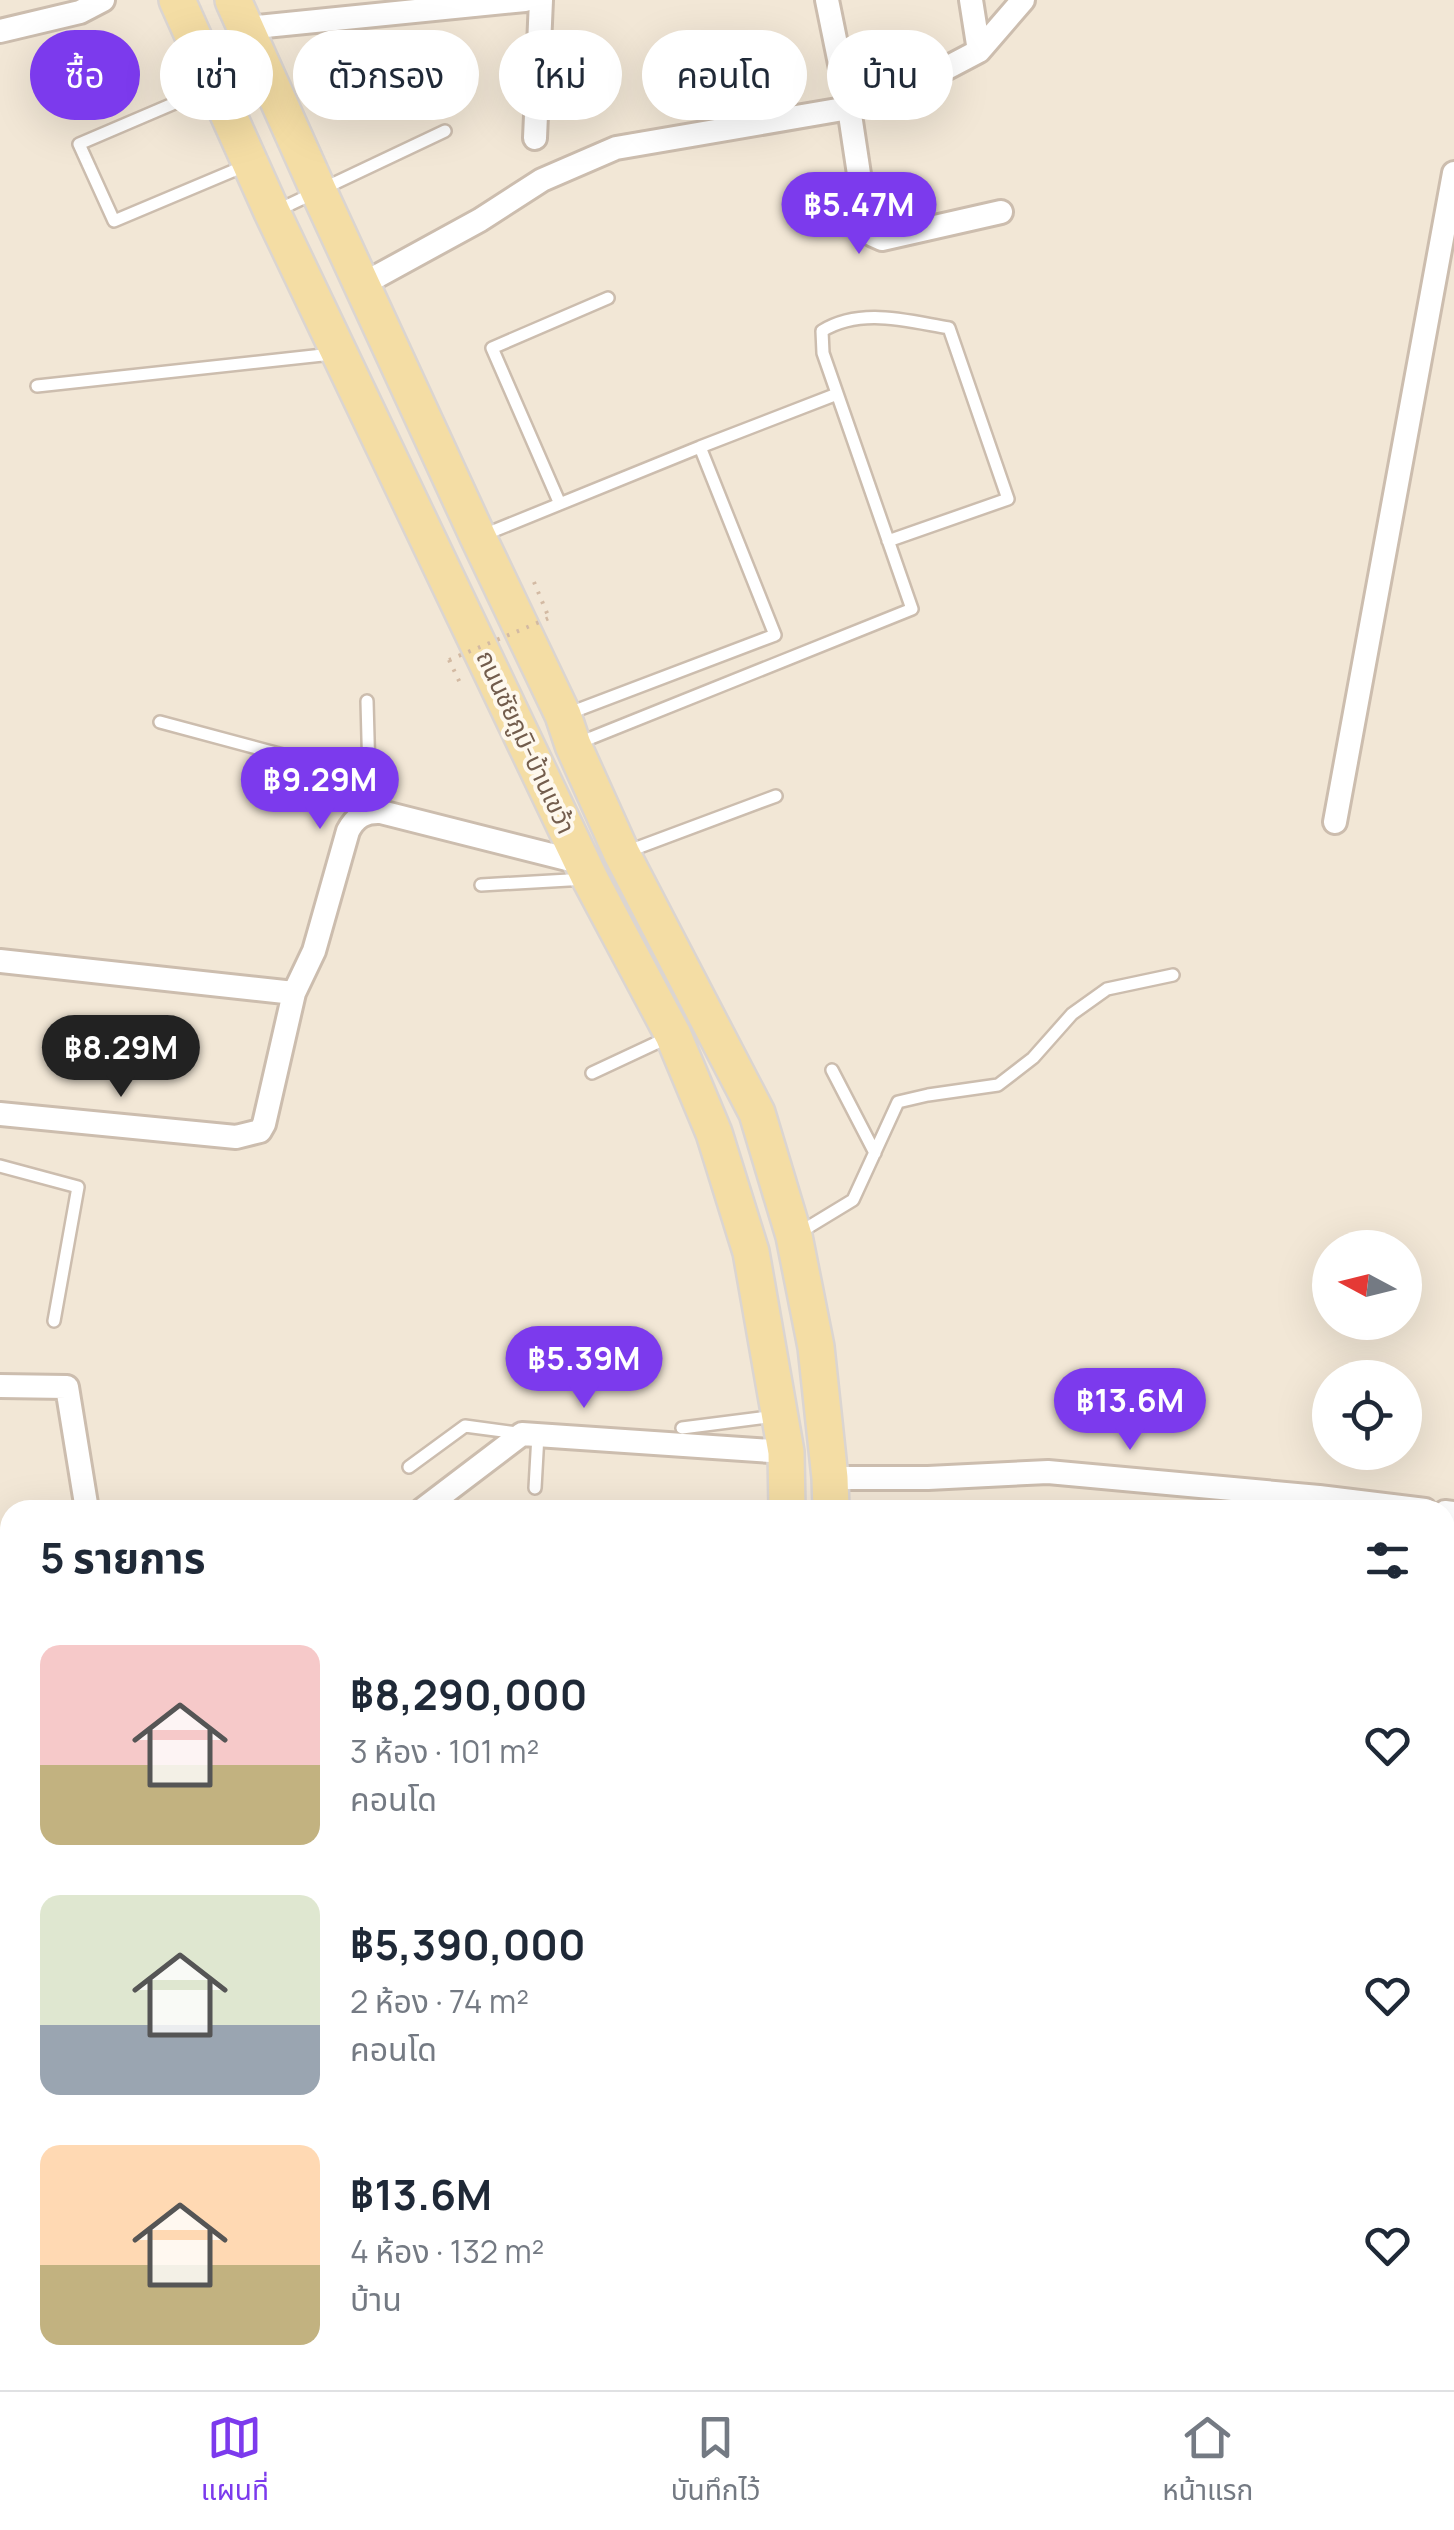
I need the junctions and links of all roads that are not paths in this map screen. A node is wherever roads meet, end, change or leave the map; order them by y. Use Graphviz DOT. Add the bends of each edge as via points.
graph roads {
  1 [pos="103,0"];
  2 [pos="177,0"];
  3 [pos="525,0"];
  4 [pos="541,0"];
  5 [pos="828,0"];
  6 [pos="971,0"];
  7 [pos="1023,0"];
  8 [pos="240,14"];
  9 [pos="191,30"];
  10 [pos="834,30"];
  11 [pos="0,32"];
  12 [pos="978,50"];
  13 [pos="953,63"];
  14 [pos="160,110"];
  15 [pos="827,112"];
  16 [pos="231,120"];
  17 [pos="851,120"];
  18 [pos="445,131"];
  19 [pos="535,138"];
  20 [pos="251,163"];
  21 [pos="1454,172"];
  22 [pos="319,192"];
  23 [pos="272,212"];
  24 [pos="1002,212"];
  25 [pos="363,284"];
  26 [pos="608,298"];
  27 [pos="341,354"];
  28 [pos="37,386"];
  29 [pos="837,394"];
  30 [pos="700,448"];
  31 [pos="560,504"];
  32 [pos="478,537"];
  33 [pos="888,540"];
  34 [pos="368,701"];
  35 [pos="160,722"];
  36 [pos="568,730"];
  37 [pos="369,778"];
  38 [pos="776,796"];
  39 [pos="370,812"];
  40 [pos="1334,822"];
  41 [pos="622,854"];
  42 [pos="586,870"];
  43 [pos="481,885"];
  44 [pos="0,961"];
  45 [pos="1174,975"];
  46 [pos="294,993"];
  47 [pos="673,1036"];
  48 [pos="832,1070"];
  49 [pos="592,1072"];
  50 [pos="0,1114"];
  51 [pos="875,1153"];
  52 [pos="0,1166"];
  53 [pos="794,1236"];
  54 [pos="54,1322"];
  55 [pos="0,1386"];
  56 [pos="781,1416"];
  57 [pos="682,1428"];
  58 [pos="530,1434"];
  59 [pos="786,1452"];
  60 [pos="409,1466"];
  61 [pos="536,1488"];
  62 [pos="831,1494"];
  63 [pos="85,1500"];
  64 [pos="436,1500"];
  65 [pos="786,1500"];
  66 [pos="1341,1500"];
  1 -- 11 [label="street"];
  2 -- 9 [label="main road, ถนนชัยภูมิ-บ้านเขว้า"];
  3 -- 8 [label="street"];
  4 -- 19 [label="street"];
  5 -- 10 [label="street"];
  6 -- 12 [label="street"];
  7 -- 12 [label="street"];
  8 -- 22 [label="main road, ถนนชัยภูมิ-บ้านเขว้า"];
  12 -- 13 [label="street"];
  14 -- 20 [label="lane" via="79,144 114,221"];
  15 -- 25 [label="street" via="616,148 542,180"];
  16 -- 20 [label="main road, ถนนชัยภูมิ-บ้านเขว้า"];
  17 -- 24 [label="street" via="873,235 882,239"];
  18 -- 22 [label="lane"];
  20 -- 23 [label="main road, ถนนชัยภูมิ-บ้านเขว้า"];
  21 -- 40 [label="street"];
  22 -- 23 [label="lane"];
  22 -- 25 [label="main road, ถนนชัยภูมิ-บ้านเขว้า"];
  23 -- 27 [label="main road, ถนนชัยภูมิ-บ้านเขว้า"];
  25 -- 32 [label="main road, ถนนชัยภูมิ-บ้านเขว้า"];
  26 -- 31 [label="lane" via="492,348"];
  27 -- 28 [label="lane"];
  27 -- 42 [label="main road, ถนนชัยภูมิ-บ้านเขว้า"];
  29 -- 30 [label="lane"];
  29 -- 33 [label="lane"];
  29 -- 33 [label="lane" via="822,332 837,322 877,316 949,328 1008,499"];
  30 -- 31 [label="lane"];
  30 -- 36 [label="lane" via="776,635"];
  31 -- 32 [label="lane"];
  32 -- 36 [label="main road, ถนนชัยภูมิ-บ้านเขว้า"];
  33 -- 36 [label="lane" via="912,609"];
  34 -- 37 [label="lane"];
  35 -- 37 [label="lane"];
  36 -- 41 [label="main road, ถนนชัยภูมิ-บ้านเขว้า"];
  37 -- 39 [label="lane"];
  38 -- 41 [label="lane"];
  39 -- 42 [label="street"];
  39 -- 46 [label="street" via="352,822 314,951"];
  41 -- 53 [label="main road, ถนนชัยภูมิ-บ้านเขว้า" via="756,1113"];
  42 -- 43 [label="lane"];
  42 -- 47 [label="main road, ถนนชัยภูมิ-บ้านเขว้า"];
  44 -- 46 [label="street"];
  45 -- 51 [label="lane" via="1107,989 998,1085 898,1102"];
  46 -- 50 [label="street" via="264,1124 252,1134"];
  47 -- 49 [label="lane"];
  47 -- 56 [label="main road, ถนนชัยภูมิ-บ้านเขว้า" via="714,1133 751,1252"];
  48 -- 51 [label="lane"];
  51 -- 53 [label="lane" via="853,1200"];
  52 -- 54 [label="lane" via="78,1188"];
  53 -- 62 [label="main road, ถนนชัยภูมิ-บ้านเขว้า" via="816,1347"];
  55 -- 63 [label="street" via="68,1387"];
  56 -- 57 [label="lane"];
  56 -- 59 [label="main road, ถนนชัยภูมิ-บ้านเขว้า"];
  58 -- 59 [label="street"];
  58 -- 60 [label="lane" via="465,1426"];
  58 -- 61 [label="lane"];
  58 -- 64 [label="street"];
  59 -- 65 [label="main road, ถนนชัยภูมิ-บ้านเขว้า"];
  62 -- 66 [label="street" via="928,1478 1048,1472"];
}
